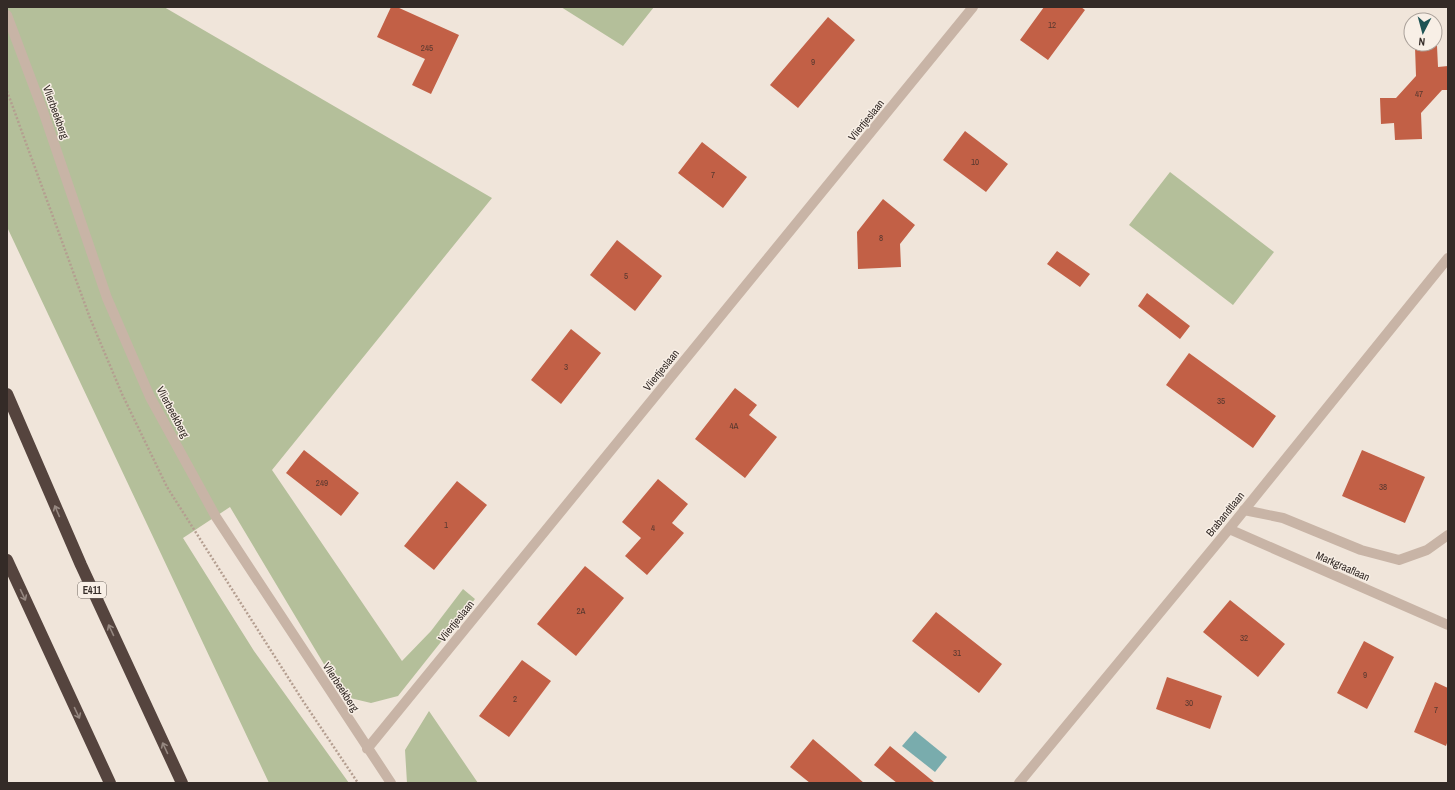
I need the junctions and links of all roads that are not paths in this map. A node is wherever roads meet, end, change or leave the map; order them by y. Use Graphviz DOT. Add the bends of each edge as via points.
graph roads {
  1 [pos="973,7"];
  2 [pos="7,16"];
  3 [pos="1448,258"];
  4 [pos="7,394"];
  5 [pos="1244,510"];
  6 [pos="1229,529"];
  7 [pos="1448,535"];
  8 [pos="7,560"];
  9 [pos="1448,625"];
  10 [pos="367,749"];
  11 [pos="110,783"];
  12 [pos="182,783"];
  13 [pos="391,783"];
  14 [pos="1019,783"];
  1 -- 10 [label="street, Vliertjeslaan"];
  2 -- 10 [label="street, Vlierbeekberg" via="43,111 107,298 150,397 216,517"];
  3 -- 5 [label="street, Brabandtlaan"];
  12 -- 4 [label="highway, E411, one-way" via="81,565"];
  5 -- 6 [label="street, Brabandtlaan"];
  5 -- 7 [label="street" via="1283,518 1361,550 1399,560 1427,550"];
  6 -- 9 [label="street, Markgraaflaan"];
  6 -- 14 [label="street, Brabandtlaan"];
  8 -- 11 [label="highway, one-way"];
  10 -- 13 [label="street, Vlierbeekberg"];
}
